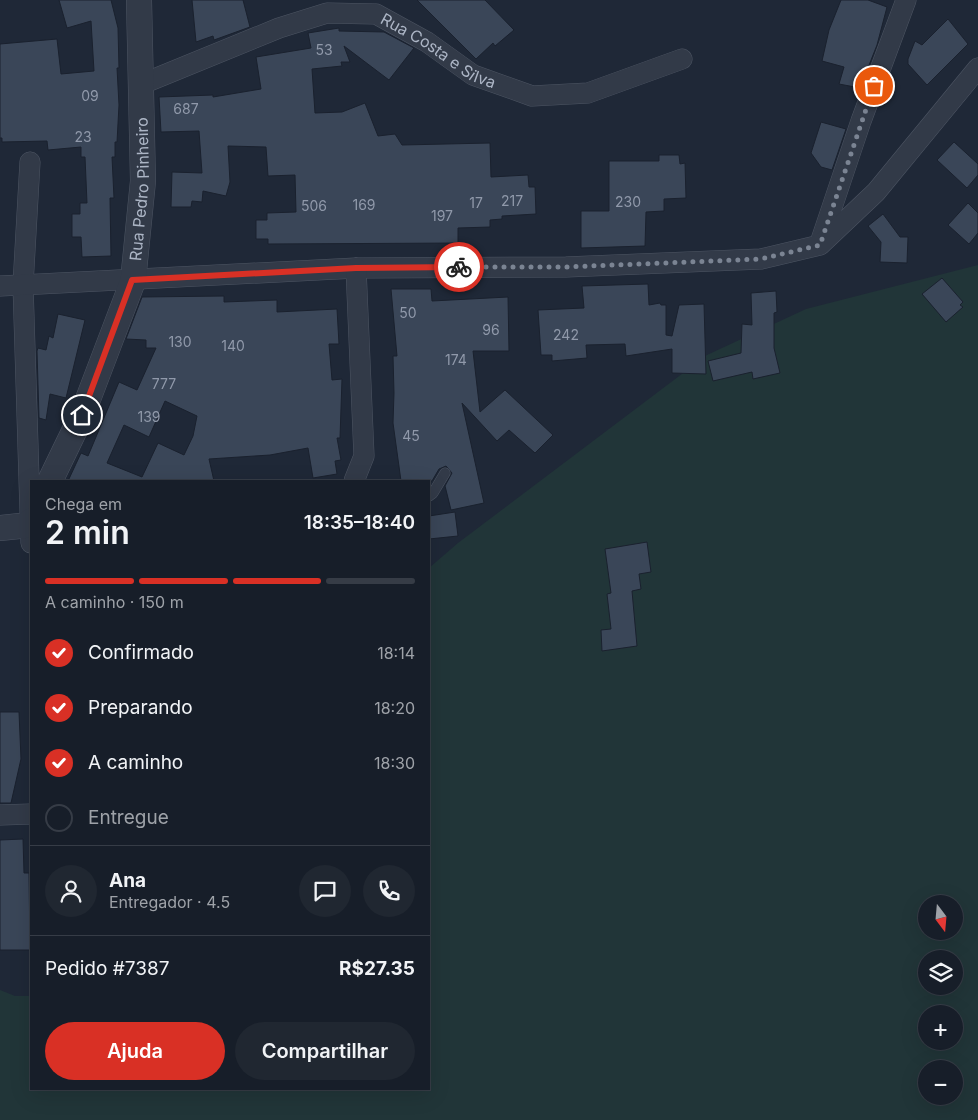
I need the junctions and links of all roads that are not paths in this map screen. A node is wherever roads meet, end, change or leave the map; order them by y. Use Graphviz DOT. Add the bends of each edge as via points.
graph roads {
  1 [pos="139,0"];
  2 [pos="906,0"];
  3 [pos="682,59"];
  4 [pos="978,68"];
  5 [pos="142,84"];
  6 [pos="30,162"];
  7 [pos="820,245"];
  8 [pos="356,268"];
  9 [pos="132,280"];
  10 [pos="23,285"];
  11 [pos="0,286"];
  12 [pos="445,472"];
  13 [pos="50,480"];
  14 [pos="354,480"];
  15 [pos="430,495"];
  16 [pos="30,498"];
  17 [pos="0,528"];
  18 [pos="30,528"];
  19 [pos="30,814"];
  20 [pos="0,816"];
  1 -- 5 [label="street, Rua Pedro Pinheiro"];
  2 -- 7 [label="street"];
  3 -- 5 [label="street, Rua Costa e Silva" via="588,93 532,96 473,76 427,42 376,14 327,13 279,28"];
  4 -- 7 [label="street" via="876,192"];
  5 -- 9 [label="street, Rua Pedro Pinheiro" via="143,181"];
  6 -- 10 [label="street"];
  7 -- 8 [label="street" via="751,259 566,267"];
  8 -- 9 [label="street"];
  8 -- 14 [label="street" via="364,456"];
  9 -- 10 [label="street"];
  9 -- 13 [label="street, Rua Pedro Pinheiro" via="82,415"];
  10 -- 11 [label="street"];
  10 -- 16 [label="street"];
  12 -- 15 [label="lane"];
  17 -- 18 [label="street"];
  19 -- 20 [label="street"];
}
